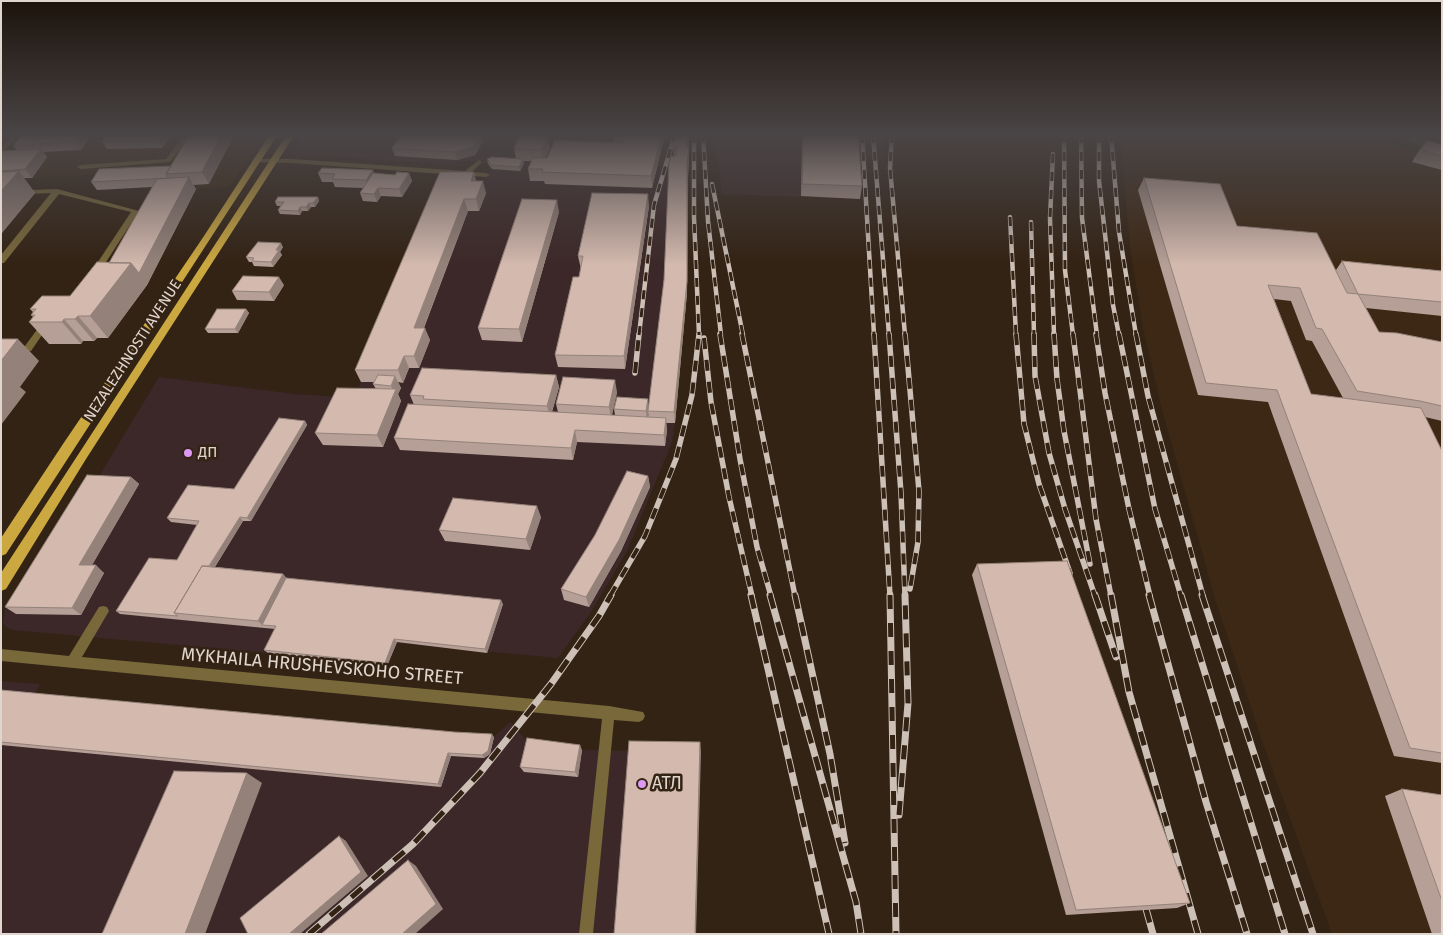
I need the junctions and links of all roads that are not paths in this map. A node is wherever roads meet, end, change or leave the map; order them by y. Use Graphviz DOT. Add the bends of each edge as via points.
graph roads {
  1 [pos="245,178"];
  2 [pos="262,178"];
  3 [pos="57,191"];
  4 [pos="1,193"];
  5 [pos="1,261"];
  6 [pos="88,283"];
  7 [pos="55,310"];
  8 [pos="1,350"];
  9 [pos="1,550"];
  10 [pos="1,585"];
  11 [pos="104,611"];
  12 [pos="1,655"];
  13 [pos="73,662"];
  14 [pos="609,712"];
  15 [pos="639,716"];
  16 [pos="586,934"];
  1 -- 9 [label="main road, NEZALEZHNOSTI AVENUE"];
  2 -- 10 [label="main road, NEZALEZHNOSTI AVENUE"];
  3 -- 4 [label="street"];
  3 -- 5 [label="street"];
  3 -- 6 [label="street" via="135,211"];
  7 -- 8 [label="street" via="28,349"];
  11 -- 13 [label="street"];
  12 -- 13 [label="street, MYKHAILA HRUSHEVSKOHO STREET"];
  13 -- 14 [label="street, MYKHAILA HRUSHEVSKOHO STREET"];
  14 -- 15 [label="street, MYKHAILA HRUSHEVSKOHO STREET"];
  14 -- 16 [label="street"];
}
